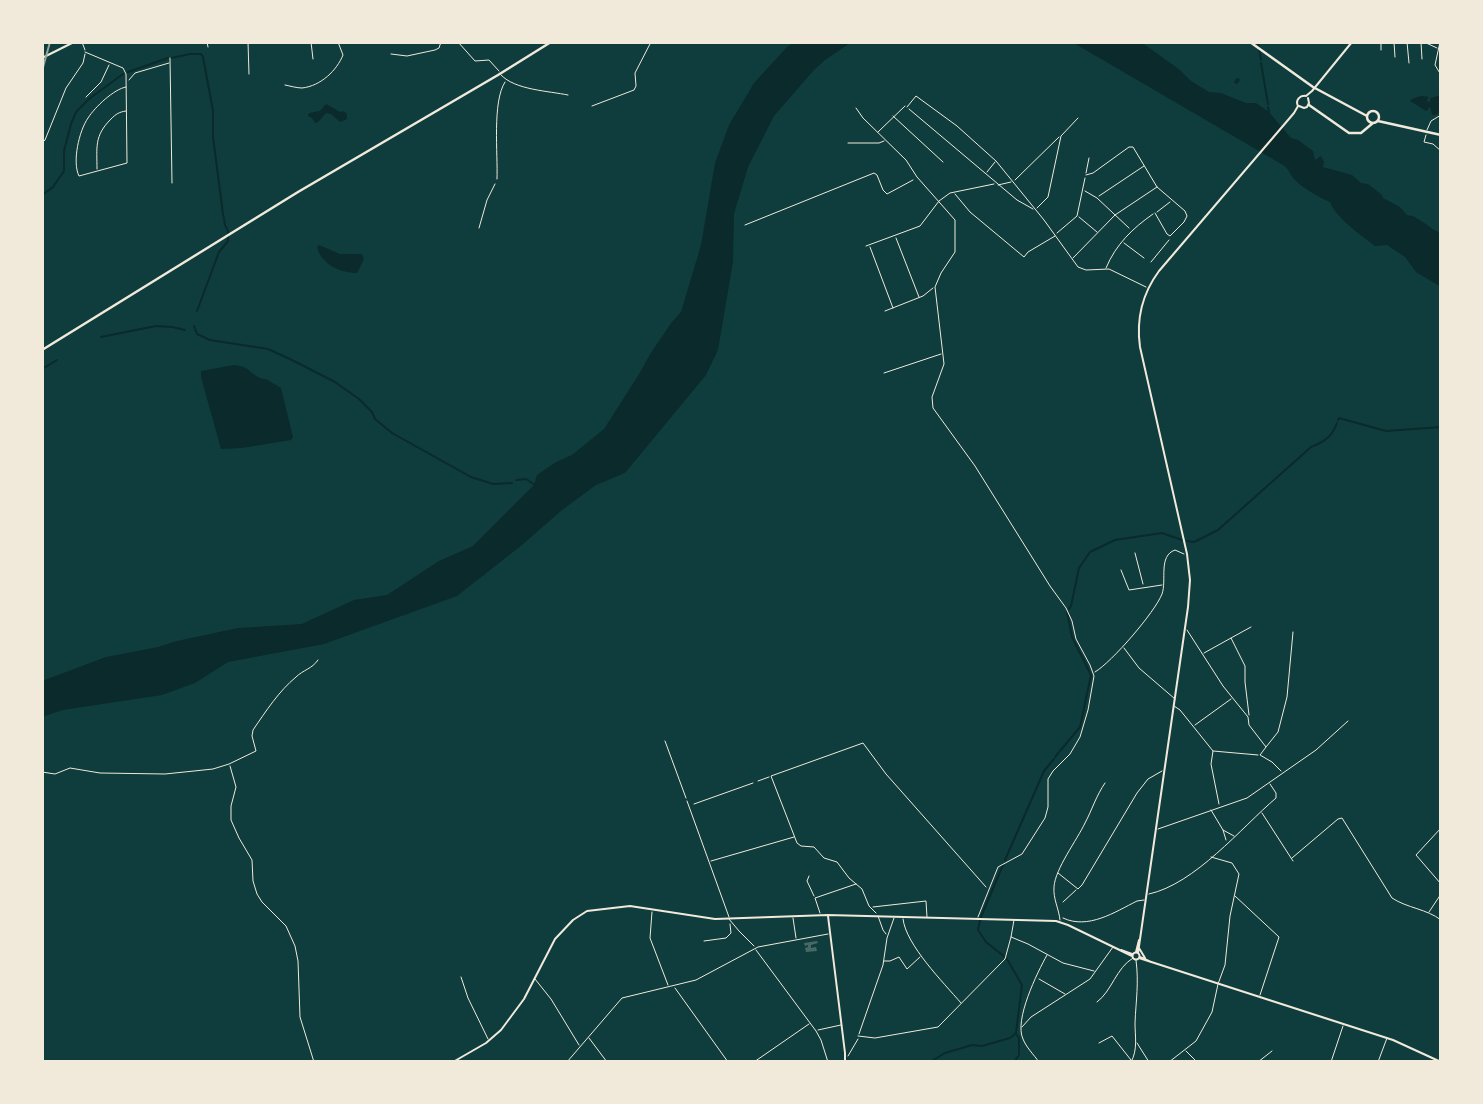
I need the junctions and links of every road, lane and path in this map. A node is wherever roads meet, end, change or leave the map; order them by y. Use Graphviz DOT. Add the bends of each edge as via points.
graph roads {
  1 [pos="43,42"];
  2 [pos="74,42"];
  3 [pos="82,42"];
  4 [pos="227,42"];
  5 [pos="248,42"];
  6 [pos="311,42"];
  7 [pos="338,42"];
  8 [pos="441,42"];
  9 [pos="458,42"];
  10 [pos="551,42"];
  11 [pos="650,42"];
  12 [pos="1250,42"];
  13 [pos="1352,42"];
  14 [pos="1381,42"];
  15 [pos="1394,42"];
  16 [pos="1407,42"];
  17 [pos="1423,42"];
  18 [pos="1440,42"];
  19 [pos="207,43"];
  20 [pos="208,47"];
  21 [pos="42,49"];
  22 [pos="1381,50"];
  23 [pos="1438,50"];
  24 [pos="85,52"];
  25 [pos="391,54"];
  26 [pos="1441,54"];
  27 [pos="1395,57"];
  28 [pos="42,58"];
  29 [pos="170,58"];
  30 [pos="313,59"];
  31 [pos="1422,59"];
  32 [pos="110,62"];
  33 [pos="170,62"];
  34 [pos="1409,63"];
  35 [pos="249,74"];
  36 [pos="1441,75"];
  37 [pos="126,80"];
  38 [pos="506,80"];
  39 [pos="285,85"];
  40 [pos="126,87"];
  41 [pos="568,95"];
  42 [pos="86,97"];
  43 [pos="1307,97"];
  44 [pos="592,106"];
  45 [pos="1308,106"];
  46 [pos="906,107"];
  47 [pos="1299,107"];
  48 [pos="856,108"];
  49 [pos="127,111"];
  50 [pos="1368,115"];
  51 [pos="1441,115"];
  52 [pos="893,116"];
  53 [pos="1078,118"];
  54 [pos="1379,119"];
  55 [pos="1371,122"];
  56 [pos="878,132"];
  57 [pos="1441,135"];
  58 [pos="1061,136"];
  59 [pos="886,140"];
  60 [pos="848,143"];
  61 [pos="42,144"];
  62 [pos="1441,151"];
  63 [pos="1089,158"];
  64 [pos="996,161"];
  65 [pos="943,162"];
  66 [pos="1144,166"];
  67 [pos="97,172"];
  68 [pos="986,174"];
  69 [pos="1086,175"];
  70 [pos="917,177"];
  71 [pos="497,179"];
  72 [pos="1013,182"];
  73 [pos="172,183"];
  74 [pos="997,184"];
  75 [pos="1157,187"];
  76 [pos="1083,191"];
  77 [pos="953,192"];
  78 [pos="1097,198"];
  79 [pos="1172,200"];
  80 [pos="939,201"];
  81 [pos="1035,210"];
  82 [pos="1155,213"];
  83 [pos="1115,215"];
  84 [pos="1077,216"];
  85 [pos="745,225"];
  86 [pos="479,228"];
  87 [pos="1131,230"];
  88 [pos="1098,233"];
  89 [pos="1055,235"];
  90 [pos="1172,235"];
  91 [pos="895,236"];
  92 [pos="1122,242"];
  93 [pos="1144,258"];
  94 [pos="1072,260"];
  95 [pos="1151,262"];
  96 [pos="1106,269"];
  97 [pos="934,287"];
  98 [pos="1148,288"];
  99 [pos="919,298"];
  100 [pos="893,308"];
  101 [pos="885,312"];
  102 [pos="42,350"];
  103 [pos="943,353"];
  104 [pos="884,373"];
  105 [pos="1135,553"];
  106 [pos="1187,554"];
  107 [pos="1121,570"];
  108 [pos="1164,585"];
  109 [pos="1144,586"];
  110 [pos="1251,628"];
  111 [pos="1185,629"];
  112 [pos="1293,632"];
  113 [pos="1231,638"];
  114 [pos="1122,647"];
  115 [pos="1203,654"];
  116 [pos="318,660"];
  117 [pos="1093,673"];
  118 [pos="1232,698"];
  119 [pos="1175,699"];
  120 [pos="1174,706"];
  121 [pos="1248,717"];
  122 [pos="1348,721"];
  123 [pos="1193,726"];
  124 [pos="665,741"];
  125 [pos="1266,747"];
  126 [pos="1213,751"];
  127 [pos="1260,755"];
  128 [pos="229,764"];
  129 [pos="1164,771"];
  130 [pos="42,772"];
  131 [pos="1283,773"];
  132 [pos="771,776"];
  133 [pos="758,781"];
  134 [pos="1105,783"];
  135 [pos="1269,783"];
  136 [pos="687,801"];
  137 [pos="689,806"];
  138 [pos="1219,806"];
  139 [pos="1211,810"];
  140 [pos="1260,811"];
  141 [pos="1441,828"];
  142 [pos="1156,829"];
  143 [pos="1223,830"];
  144 [pos="1234,836"];
  145 [pos="794,837"];
  146 [pos="1227,842"];
  147 [pos="1211,857"];
  148 [pos="709,862"];
  149 [pos="1058,873"];
  150 [pos="809,876"];
  151 [pos="856,884"];
  152 [pos="1441,884"];
  153 [pos="988,888"];
  154 [pos="1078,889"];
  155 [pos="1146,893"];
  156 [pos="1441,894"];
  157 [pos="1235,896"];
  158 [pos="815,898"];
  159 [pos="1145,900"];
  160 [pos="1063,902"];
  161 [pos="871,907"];
  162 [pos="652,909"];
  163 [pos="1428,913"];
  164 [pos="820,915"];
  165 [pos="828,915"];
  166 [pos="792,916"];
  167 [pos="878,916"];
  168 [pos="894,916"];
  169 [pos="902,916"];
  170 [pos="927,917"];
  171 [pos="977,919"];
  172 [pos="730,920"];
  173 [pos="1014,920"];
  174 [pos="1060,920"];
  175 [pos="1441,920"];
  176 [pos="830,933"];
  177 [pos="888,935"];
  178 [pos="1011,937"];
  179 [pos="797,940"];
  180 [pos="704,941"];
  181 [pos="1113,947"];
  182 [pos="1138,947"];
  183 [pos="755,948"];
  184 [pos="1120,950"];
  185 [pos="1127,953"];
  186 [pos="921,955"];
  187 [pos="1047,955"];
  188 [pos="1136,956"];
  189 [pos="1145,958"];
  190 [pos="884,961"];
  191 [pos="1152,963"];
  192 [pos="1096,972"];
  193 [pos="461,977"];
  194 [pos="534,978"];
  195 [pos="1037,978"];
  196 [pos="1218,984"];
  197 [pos="674,986"];
  198 [pos="669,987"];
  199 [pos="1066,995"];
  200 [pos="1259,997"];
  201 [pos="1097,1002"];
  202 [pos="962,1004"];
  203 [pos="811,1023"];
  204 [pos="1343,1024"];
  205 [pos="842,1025"];
  206 [pos="1022,1027"];
  207 [pos="816,1031"];
  208 [pos="858,1036"];
  209 [pos="588,1037"];
  210 [pos="1387,1038"];
  211 [pos="489,1041"];
  212 [pos="1136,1041"];
  213 [pos="1099,1043"];
  214 [pos="580,1046"];
  215 [pos="1185,1049"];
  216 [pos="1272,1051"];
  217 [pos="845,1057"];
  218 [pos="1131,1061"];
  219 [pos="1262,1061"];
  220 [pos="314,1062"];
  221 [pos="453,1062"];
  222 [pos="567,1062"];
  223 [pos="607,1062"];
  224 [pos="728,1062"];
  225 [pos="754,1062"];
  226 [pos="828,1062"];
  227 [pos="845,1062"];
  228 [pos="1039,1062"];
  229 [pos="1149,1062"];
  230 [pos="1170,1062"];
  231 [pos="1197,1062"];
  232 [pos="1258,1062"];
  233 [pos="1331,1062"];
  234 [pos="1378,1062"];
  235 [pos="1441,1062"];
  1 -- 21 [label="street"];
  2 -- 28 [label="street"];
  3 -- 24 [label="street"];
  4 -- 19 [label="street"];
  5 -- 35 [label="street"];
  6 -- 30 [label="street"];
  7 -- 39 [label="street" via="342,57 332,73 310,86"];
  8 -- 25 [label="street" via="435,50"];
  9 -- 38 [label="street" via="475,61 490,60"];
  10 -- 102 [label="main road"];
  11 -- 44 [label="street" via="635,73 634,90"];
  12 -- 50 [label="main road" via="1313,87"];
  13 -- 43 [label="street"];
  14 -- 22 [label="street"];
  15 -- 27 [label="street"];
  16 -- 34 [label="street"];
  17 -- 23 [label="street"];
  17 -- 31 [label="street"];
  18 -- 23 [label="street"];
  19 -- 20 [label="street"];
  23 -- 26 [label="street"];
  23 -- 36 [label="street" via="1436,65"];
  24 -- 32 [label="street"];
  24 -- 61 [label="street"];
  29 -- 33 [label="path"];
  32 -- 37 [label="street" via="125,70"];
  32 -- 42 [label="street" via="101,82"];
  33 -- 37 [label="path"];
  33 -- 73 [label="path"];
  37 -- 40 [label="street"];
  38 -- 41 [label="street"];
  38 -- 71 [label="street" via="498,108"];
  40 -- 49 [label="street"];
  40 -- 67 [label="street" via="106,99 83,129 76,174"];
  43 -- 45 [label="street"];
  43 -- 47 [label="street" via="1299,98"];
  45 -- 47 [label="street"];
  45 -- 55 [label="main road" via="1348,133 1365,130"];
  46 -- 52 [label="street"];
  46 -- 64 [label="street" via="916,96"];
  46 -- 68 [label="street"];
  47 -- 98 [label="street"];
  48 -- 56 [label="street"];
  49 -- 67 [label="street" via="101,130"];
  49 -- 67 [label="street" via="127,163"];
  50 -- 54 [label="main road" via="1376,111"];
  50 -- 55 [label="main road"];
  51 -- 62 [label="street" via="1429,122 1424,142"];
  52 -- 56 [label="street"];
  52 -- 65 [label="street"];
  53 -- 58 [label="street"];
  54 -- 55 [label="main road"];
  54 -- 57 [label="main road"];
  56 -- 59 [label="street"];
  58 -- 72 [label="street"];
  58 -- 81 [label="street" via="1048,197"];
  59 -- 60 [label="street"];
  59 -- 70 [label="street"];
  63 -- 69 [label="street"];
  64 -- 68 [label="street"];
  64 -- 72 [label="street"];
  66 -- 69 [label="street" via="1131,146"];
  66 -- 75 [label="street"];
  66 -- 78 [label="street"];
  68 -- 74 [label="street"];
  69 -- 76 [label="street"];
  70 -- 80 [label="street"];
  70 -- 85 [label="path" via="887,194 874,173"];
  71 -- 86 [label="path"];
  72 -- 74 [label="street"];
  72 -- 81 [label="street"];
  74 -- 77 [label="street"];
  74 -- 81 [label="street"];
  75 -- 79 [label="street"];
  75 -- 83 [label="street"];
  76 -- 78 [label="street"];
  76 -- 84 [label="street"];
  77 -- 80 [label="street"];
  77 -- 89 [label="street" via="1024,257"];
  78 -- 83 [label="street"];
  79 -- 82 [label="street"];
  79 -- 90 [label="street" via="1185,211 1186,219"];
  80 -- 91 [label="street" via="920,226"];
  80 -- 97 [label="street" via="955,220 955,249"];
  81 -- 89 [label="street"];
  82 -- 87 [label="street"];
  82 -- 90 [label="street"];
  83 -- 87 [label="street"];
  83 -- 88 [label="street"];
  84 -- 88 [label="street"];
  84 -- 89 [label="street"];
  87 -- 92 [label="street"];
  88 -- 94 [label="street"];
  89 -- 94 [label="street"];
  90 -- 95 [label="path"];
  91 -- 99 [label="street"];
  91 -- 100 [label="street" via="867,246"];
  92 -- 93 [label="street"];
  92 -- 96 [label="street"];
  94 -- 96 [label="street" via="1084,270"];
  96 -- 98 [label="street"];
  97 -- 99 [label="street"];
  97 -- 103 [label="street"];
  98 -- 106 [label="street" via="1139,336"];
  99 -- 100 [label="street"];
  100 -- 101 [label="street"];
  103 -- 104 [label="street"];
  103 -- 117 [label="street" via="942,372 931,399 935,411 1066,608"];
  105 -- 109 [label="street"];
  106 -- 108 [label="street" via="1175,550 1166,556"];
  106 -- 111 [label="street" via="1190,586"];
  107 -- 109 [label="street" via="1129,590"];
  108 -- 109 [label="street"];
  108 -- 114 [label="street" via="1157,604"];
  110 -- 113 [label="street"];
  111 -- 115 [label="street"];
  111 -- 119 [label="street"];
  112 -- 125 [label="street" via="1287,697 1278,732"];
  113 -- 115 [label="street"];
  113 -- 121 [label="street" via="1245,666"];
  114 -- 117 [label="street"];
  114 -- 119 [label="street"];
  115 -- 118 [label="street"];
  116 -- 128 [label="street" via="281,691 253,730 256,751"];
  117 -- 153 [label="street" via="1080,737 1048,779 1045,818 1022,854 998,867"];
  118 -- 121 [label="street"];
  118 -- 123 [label="street"];
  119 -- 120 [label="street"];
  120 -- 123 [label="street"];
  120 -- 129 [label="street"];
  121 -- 125 [label="street"];
  122 -- 131 [label="street"];
  123 -- 126 [label="street"];
  124 -- 136 [label="path"];
  125 -- 127 [label="street"];
  126 -- 127 [label="street"];
  126 -- 138 [label="street"];
  127 -- 131 [label="street"];
  128 -- 130 [label="street" via="165,774 70,768 55,774"];
  128 -- 220 [label="street" via="236,785 232,820 252,860 257,894 294,942 300,1017"];
  129 -- 142 [label="street"];
  129 -- 154 [label="street" via="1139,789"];
  131 -- 135 [label="street"];
  132 -- 133 [label="street"];
  132 -- 145 [label="street"];
  132 -- 153 [label="street" via="863,743"];
  133 -- 137 [label="path"];
  134 -- 149 [label="street"];
  135 -- 138 [label="street" via="1244,799"];
  135 -- 140 [label="street" via="1277,796"];
  136 -- 137 [label="street"];
  137 -- 148 [label="street"];
  138 -- 139 [label="street"];
  139 -- 142 [label="street"];
  139 -- 143 [label="street"];
  140 -- 144 [label="street"];
  140 -- 163 [label="street" via="1293,860 1342,818 1392,898"];
  141 -- 152 [label="street" via="1416,855"];
  142 -- 155 [label="street"];
  143 -- 144 [label="street"];
  143 -- 146 [label="street"];
  144 -- 146 [label="street"];
  145 -- 148 [label="street"];
  145 -- 151 [label="street" via="799,845 836,860"];
  146 -- 147 [label="street"];
  147 -- 155 [label="street" via="1185,877"];
  147 -- 157 [label="street" via="1231,863 1239,871"];
  148 -- 172 [label="street"];
  149 -- 154 [label="street"];
  149 -- 174 [label="street" via="1054,898"];
  150 -- 158 [label="street"];
  151 -- 158 [label="street"];
  151 -- 161 [label="street"];
  153 -- 171 [label="street"];
  154 -- 160 [label="street"];
  155 -- 159 [label="street"];
  156 -- 163 [label="street"];
  157 -- 196 [label="street"];
  157 -- 200 [label="street" via="1279,937"];
  158 -- 164 [label="street"];
  159 -- 174 [label="street" via="1098,920"];
  159 -- 182 [label="street"];
  161 -- 167 [label="street"];
  161 -- 170 [label="street" via="926,901"];
  162 -- 172 [label="street"];
  162 -- 194 [label="street" via="630,906 581,914 555,939"];
  162 -- 198 [label="street" via="650,938"];
  163 -- 175 [label="street"];
  164 -- 165 [label="street"];
  164 -- 166 [label="street"];
  165 -- 167 [label="street"];
  165 -- 176 [label="street"];
  166 -- 172 [label="street"];
  166 -- 179 [label="street"];
  167 -- 168 [label="street"];
  167 -- 177 [label="street"];
  168 -- 169 [label="street"];
  168 -- 177 [label="street"];
  169 -- 170 [label="street"];
  169 -- 186 [label="street"];
  170 -- 171 [label="street"];
  171 -- 173 [label="street"];
  172 -- 180 [label="street" via="727,937"];
  172 -- 183 [label="street"];
  173 -- 174 [label="street"];
  173 -- 178 [label="street"];
  174 -- 181 [label="street"];
  176 -- 179 [label="street"];
  176 -- 205 [label="street"];
  177 -- 190 [label="street"];
  178 -- 187 [label="street"];
  178 -- 202 [label="street" via="1005,959"];
  179 -- 183 [label="street"];
  181 -- 184 [label="street"];
  181 -- 192 [label="street"];
  182 -- 185 [label="street"];
  182 -- 188 [label="street"];
  182 -- 189 [label="street"];
  183 -- 197 [label="street" via="696,980"];
  183 -- 203 [label="street"];
  184 -- 185 [label="street"];
  184 -- 188 [label="street"];
  185 -- 188 [label="street"];
  186 -- 190 [label="street" via="907,968 899,957"];
  186 -- 202 [label="street"];
  187 -- 192 [label="street"];
  187 -- 195 [label="street"];
  188 -- 189 [label="street"];
  188 -- 191 [label="street"];
  188 -- 201 [label="street" via="1126,962"];
  188 -- 212 [label="street"];
  189 -- 191 [label="street"];
  190 -- 208 [label="street"];
  191 -- 196 [label="street"];
  192 -- 199 [label="street"];
  193 -- 211 [label="street"];
  194 -- 211 [label="street" via="511,1018"];
  194 -- 214 [label="street"];
  195 -- 199 [label="street"];
  195 -- 206 [label="street" via="1023,1009"];
  196 -- 200 [label="street"];
  196 -- 215 [label="street" via="1209,1018 1196,1041"];
  197 -- 198 [label="street"];
  197 -- 224 [label="street"];
  198 -- 209 [label="street" via="622,998"];
  199 -- 206 [label="street"];
  200 -- 204 [label="street"];
  202 -- 208 [label="street" via="936,1028 875,1038"];
  203 -- 207 [label="street"];
  203 -- 225 [label="street"];
  204 -- 210 [label="street"];
  204 -- 233 [label="street"];
  205 -- 207 [label="street"];
  205 -- 217 [label="street"];
  206 -- 228 [label="street" via="1023,1040"];
  207 -- 226 [label="street"];
  208 -- 217 [label="street"];
  209 -- 214 [label="street"];
  209 -- 223 [label="street"];
  210 -- 234 [label="street"];
  210 -- 235 [label="street"];
  211 -- 221 [label="street"];
  212 -- 218 [label="street"];
  212 -- 229 [label="street"];
  213 -- 218 [label="street" via="1112,1036"];
  214 -- 222 [label="street"];
  215 -- 230 [label="street"];
  215 -- 231 [label="street"];
  216 -- 219 [label="street"];
  217 -- 227 [label="street"];
  219 -- 232 [label="street"];
}
